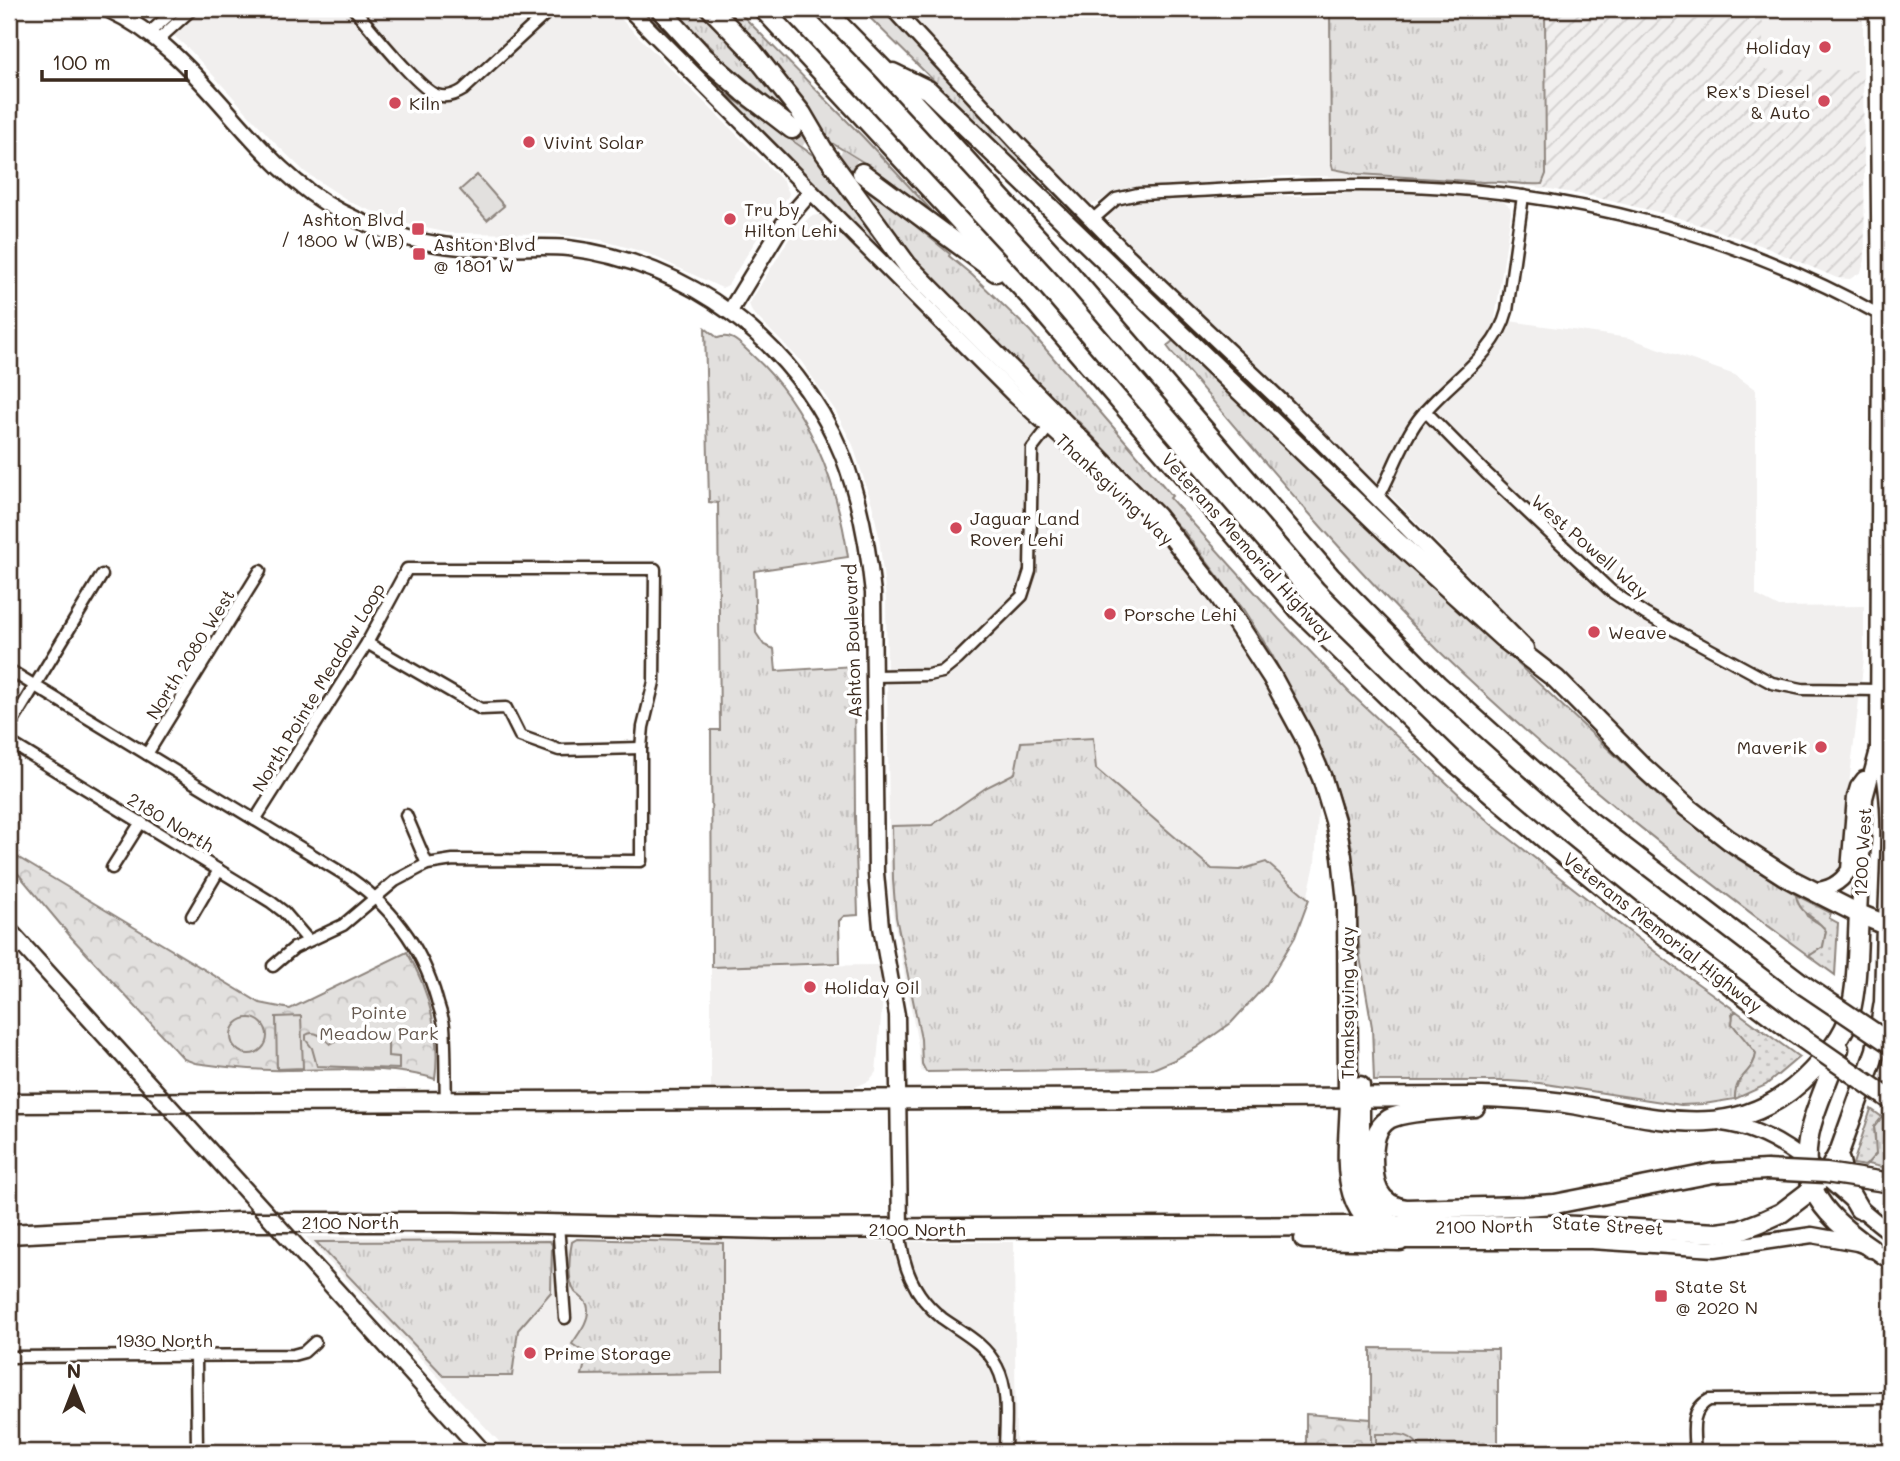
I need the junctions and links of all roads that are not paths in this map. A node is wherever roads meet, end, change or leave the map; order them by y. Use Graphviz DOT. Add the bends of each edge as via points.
graph roads {
  1 [pos="107,9"];
  2 [pos="176,9"];
  3 [pos="192,9"];
  4 [pos="354,9"];
  5 [pos="551,9"];
  6 [pos="629,9"];
  7 [pos="660,9"];
  8 [pos="711,9"];
  9 [pos="763,9"];
  10 [pos="824,9"];
  11 [pos="893,9"];
  12 [pos="1877,9"];
  13 [pos="154,36"];
  14 [pos="883,69"];
  15 [pos="792,129"];
  16 [pos="862,173"];
  17 [pos="811,192"];
  18 [pos="1523,196"];
  19 [pos="1092,220"];
  20 [pos="1030,297"];
  21 [pos="730,311"];
  22 [pos="1880,315"];
  23 [pos="1425,411"];
  24 [pos="1049,427"];
  25 [pos="1378,498"];
  26 [pos="1199,568"];
  27 [pos="260,570"];
  28 [pos="102,575"];
  29 [pos="367,643"];
  30 [pos="9,670"];
  31 [pos="874,676"];
  32 [pos="1556,679"];
  33 [pos="34,685"];
  34 [pos="1885,690"];
  35 [pos="9,728"];
  36 [pos="9,742"];
  37 [pos="641,748"];
  38 [pos="1878,750"];
  39 [pos="147,754"];
  40 [pos="1871,774"];
  41 [pos="406,815"];
  42 [pos="255,820"];
  43 [pos="141,822"];
  44 [pos="427,864"];
  45 [pos="113,868"];
  46 [pos="219,870"];
  47 [pos="1810,890"];
  48 [pos="375,898"];
  49 [pos="1859,914"];
  50 [pos="192,916"];
  51 [pos="1889,926"];
  52 [pos="308,940"];
  53 [pos="273,965"];
  54 [pos="1846,1026"];
  55 [pos="1891,1044"];
  56 [pos="1354,1098"];
  57 [pos="898,1100"];
  58 [pos="1891,1100"];
  59 [pos="446,1102"];
  60 [pos="9,1103"];
  61 [pos="1651,1119"];
  62 [pos="1717,1122"];
  63 [pos="1840,1150"];
  64 [pos="1805,1162"];
  65 [pos="1818,1183"];
  66 [pos="1888,1183"];
  67 [pos="1555,1204"];
  68 [pos="1859,1209"];
  69 [pos="558,1224"];
  70 [pos="1370,1227"];
  71 [pos="1137,1228"];
  72 [pos="900,1229"];
  73 [pos="1406,1231"];
  74 [pos="1891,1233"];
  75 [pos="9,1234"];
  76 [pos="1871,1248"];
  77 [pos="1891,1262"];
  78 [pos="565,1318"];
  79 [pos="315,1342"];
  80 [pos="196,1356"];
  81 [pos="9,1357"];
  82 [pos="1891,1398"];
  83 [pos="197,1452"];
  84 [pos="1005,1452"];
  85 [pos="1695,1452"];
  1 -- 13 [label="main road, Ashton Boulevard"];
  2 -- 13 [label="street"];
  3 -- 13 [label="street"];
  4 -- 5 [label="street" via="426,89 443,96 463,90"];
  6 -- 17 [label="main road, Thanksgiving Way"];
  7 -- 15 [label="highway" via="704,57"];
  8 -- 26 [label="highway" via="802,114 907,265 1140,499"];
  9 -- 20 [label="highway, Veterans Memorial Highway"];
  10 -- 14 [label="highway"];
  11 -- 19 [label="main road"];
  12 -- 22 [label="main road, 1200 West"];
  13 -- 21 [label="main road, Ashton Boulevard" via="195,73 293,179 362,222 447,246 564,248 610,256 679,281"];
  14 -- 32 [label="highway" via="928,90 1396,541 1503,638"];
  14 -- 55 [label="highway, bridge" via="1066,269 1331,577 1438,685 1591,822 1805,986"];
  16 -- 20 [label="highway"];
  17 -- 21 [label="main road" via="775,236"];
  17 -- 24 [label="main road, Thanksgiving Way"];
  18 -- 19 [label="street" via="1378,185 1138,194 1116,199"];
  18 -- 22 [label="street" via="1605,210 1690,233 1777,265"];
  18 -- 23 [label="street" via="1502,326 1489,346"];
  19 -- 25 [label="main road"];
  20 -- 58 [label="highway, Veterans Memorial Highway, bridge" via="1299,610 1457,764 1639,916"];
  21 -- 31 [label="main road, Ashton Boulevard" via="786,363 825,419 841,452 870,557"];
  22 -- 34 [label="main road, 1200 West"];
  23 -- 25 [label="street"];
  23 -- 34 [label="street, West Powell Way" via="1602,582 1644,614 1772,683 1802,689"];
  24 -- 26 [label="main road, Thanksgiving Way"];
  24 -- 31 [label="street" via="1032,449 1030,571 1022,596 942,672"];
  25 -- 32 [label="main road"];
  26 -- 56 [label="highway, Thanksgiving Way" via="1241,627 1304,736 1335,821 1347,902 1348,954 1359,1011"];
  27 -- 39 [label="street, North 2080 West"];
  28 -- 33 [label="street"];
  29 -- 37 [label="street" via="481,709 506,708 520,736 559,750"];
  29 -- 37 [label="street, North Pointe Meadow Loop" via="407,569 655,569 654,682"];
  29 -- 42 [label="street, North Pointe Meadow Loop"];
  30 -- 33 [label="street"];
  31 -- 57 [label="main road, Ashton Boulevard" via="876,891 897,1009"];
  32 -- 47 [label="highway" via="1688,808 1747,853"];
  33 -- 35 [label="street"];
  33 -- 39 [label="street"];
  34 -- 38 [label="main road, 1200 West"];
  36 -- 43 [label="street, 2180 North"];
  37 -- 44 [label="street" via="641,861 453,860"];
  38 -- 40 [label="main road, 1200 West"];
  38 -- 51 [label="main road, 1200 West" via="1885,774"];
  39 -- 42 [label="street"];
  40 -- 47 [label="main road" via="1855,797 1849,870 1832,886"];
  40 -- 49 [label="main road, 1200 West" via="1865,798"];
  41 -- 44 [label="street"];
  42 -- 48 [label="street"];
  43 -- 45 [label="street"];
  43 -- 46 [label="street, 2180 North"];
  44 -- 48 [label="street"];
  46 -- 50 [label="street"];
  46 -- 52 [label="street, 2180 North" via="284,912"];
  47 -- 49 [label="highway"];
  48 -- 52 [label="street" via="343,925"];
  48 -- 59 [label="street" via="414,945 433,986 443,1023"];
  49 -- 51 [label="highway"];
  49 -- 54 [label="highway" via="1854,990"];
  51 -- 63 [label="highway, 1200 West" via="1880,1033"];
  52 -- 53 [label="street"];
  54 -- 62 [label="highway" via="1817,1066 1785,1095 1744,1116"];
  54 -- 64 [label="highway" via="1808,1137"];
  56 -- 57 [label="highway"];
  56 -- 61 [label="highway" via="1518,1098"];
  56 -- 70 [label="main road" via="1348,1190 1356,1211"];
  56 -- 73 [label="highway, Thanksgiving Way" via="1362,1192 1374,1212"];
  57 -- 59 [label="highway"];
  57 -- 72 [label="main road, Ashton Boulevard"];
  59 -- 60 [label="highway"];
  61 -- 62 [label="highway"];
  61 -- 67 [label="highway" via="1543,1108 1476,1107 1398,1115 1376,1136 1374,1183 1393,1206"];
  62 -- 64 [label="main road" via="1762,1133"];
  63 -- 65 [label="highway, 2100 North"];
  63 -- 68 [label="highway" via="1845,1185"];
  64 -- 65 [label="highway"];
  65 -- 68 [label="main road"];
  65 -- 73 [label="highway, 2100 North" via="1772,1218 1717,1233 1557,1225"];
  65 -- 76 [label="highway" via="1830,1215"];
  66 -- 67 [label="highway, bridge" via="1826,1173 1713,1173"];
  67 -- 73 [label="highway"];
  68 -- 74 [label="main road"];
  69 -- 72 [label="highway, 2100 North"];
  69 -- 75 [label="highway, 2100 North" via="239,1222"];
  69 -- 78 [label="street"];
  70 -- 71 [label="highway, 2100 North"];
  70 -- 73 [label="highway, 2100 North"];
  71 -- 72 [label="highway, 2100 North"];
  71 -- 73 [label="highway" via="1231,1237"];
  72 -- 84 [label="street" via="916,1291 940,1317 987,1351 997,1367 1005,1410"];
  73 -- 76 [label="main road, State Street" via="1715,1249 1812,1235"];
  76 -- 77 [label="main road, State Street"];
  79 -- 80 [label="street, 1930 North" via="293,1356"];
  80 -- 81 [label="street, 1930 North"];
  80 -- 83 [label="street"];
  82 -- 85 [label="street" via="1718,1399 1702,1404 1694,1417"];
}
